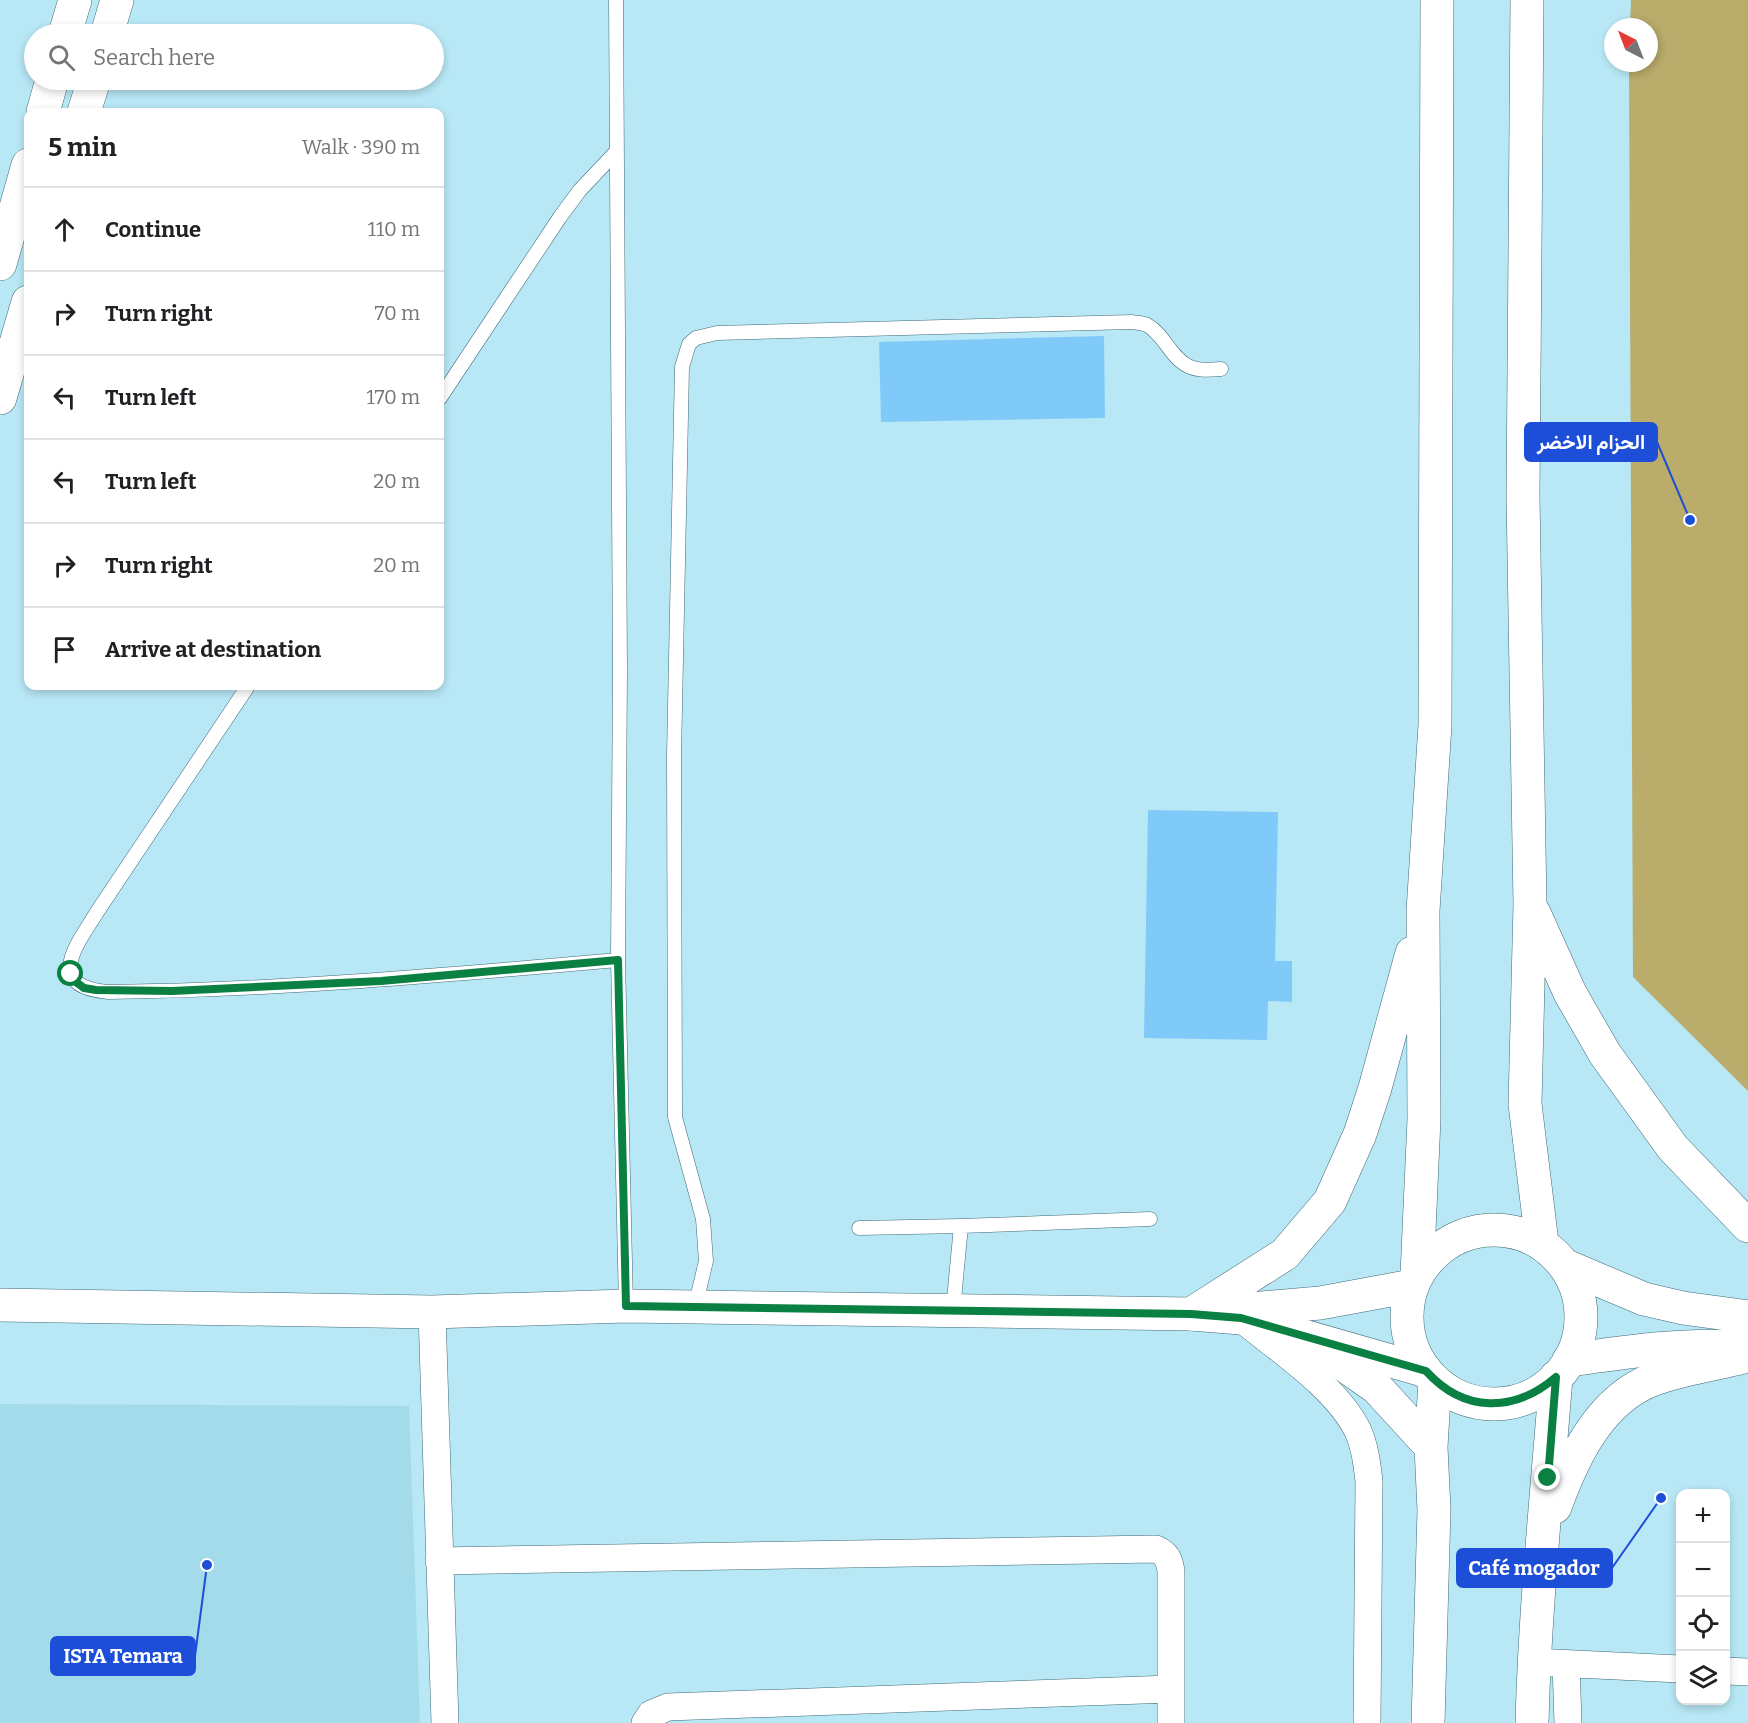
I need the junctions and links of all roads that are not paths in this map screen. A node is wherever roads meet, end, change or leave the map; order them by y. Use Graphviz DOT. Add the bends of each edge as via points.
graph roads {
  1 [pos="75,0"];
  2 [pos="117,0"];
  3 [pos="616,0"];
  4 [pos="1437,0"];
  5 [pos="1527,0"];
  6 [pos="68,24"];
  7 [pos="110,24"];
  8 [pos="49,90"];
  9 [pos="91,90"];
  10 [pos="44,108"];
  11 [pos="85,108"];
  12 [pos="616,152"];
  13 [pos="24,176"];
  14 [pos="5,230"];
  15 [pos="0,264"];
  16 [pos="24,316"];
  17 [pos="1221,369"];
  18 [pos="444,392"];
  19 [pos="0,398"];
  20 [pos="245,690"];
  21 [pos="1530,904"];
  22 [pos="1423,911"];
  23 [pos="618,960"];
  24 [pos="1150,1219"];
  25 [pos="961,1226"];
  26 [pos="1748,1226"];
  27 [pos="859,1228"];
  28 [pos="1542,1243"];
  29 [pos="1566,1266"];
  30 [pos="1415,1281"];
  31 [pos="0,1305"];
  32 [pos="626,1306"];
  33 [pos="695,1307"];
  34 [pos="953,1310"];
  35 [pos="432,1312"];
  36 [pos="1191,1314"];
  37 [pos="1748,1317"];
  38 [pos="1241,1318"];
  39 [pos="1282,1330"];
  40 [pos="1748,1348"];
  41 [pos="1748,1356"];
  42 [pos="1562,1368"];
  43 [pos="1430,1376"];
  44 [pos="1431,1447"];
  45 [pos="1542,1543"];
  46 [pos="439,1561"];
  47 [pos="1533,1662"];
  48 [pos="1566,1664"];
  49 [pos="1676,1669"];
  50 [pos="1730,1671"];
  51 [pos="1748,1672"];
  52 [pos="1171,1689"];
  53 [pos="792,1713"];
  54 [pos="445,1723"];
  55 [pos="645,1723"];
  56 [pos="1171,1723"];
  57 [pos="1367,1723"];
  58 [pos="1428,1723"];
  59 [pos="1532,1723"];
  60 [pos="1568,1723"];
  1 -- 6 [label="main road"];
  2 -- 7 [label="main road"];
  3 -- 12 [label="lane"];
  4 -- 22 [label="main road" via="1436,724"];
  5 -- 21 [label="main road" via="1523,497"];
  8 -- 10 [label="main road"];
  9 -- 11 [label="main road"];
  12 -- 18 [label="lane" via="580,190"];
  12 -- 23 [label="lane"];
  13 -- 14 [label="main road"];
  14 -- 15 [label="main road"];
  16 -- 19 [label="main road"];
  17 -- 33 [label="lane" via="1188,366 1151,328 1132,322 717,333 703,335 689,344 682,367 674,756 675,1117 703,1219 706,1261"];
  20 -- 23 [label="lane" via="76,945 71,974 84,988 108,992 272,987"];
  21 -- 26 [label="main road" via="1570,993 1605,1054 1673,1148"];
  21 -- 28 [label="main road" via="1525,1104"];
  22 -- 30 [label="main road" via="1424,1119"];
  22 -- 36 [label="main road" via="1375,1088 1360,1134 1330,1201 1285,1254"];
  23 -- 32 [label="lane"];
  24 -- 25 [label="lane"];
  25 -- 27 [label="lane"];
  25 -- 34 [label="lane"];
  28 -- 29 [label="main road"];
  28 -- 30 [label="main road" via="1503,1229 1463,1235 1429,1259"];
  29 -- 37 [label="main road" via="1644,1299"];
  29 -- 42 [label="main road" via="1576,1286 1581,1318 1578,1340"];
  30 -- 36 [label="main road" via="1320,1303"];
  30 -- 43 [label="main road" via="1408,1330 1414,1352"];
  31 -- 35 [label="main road"];
  32 -- 33 [label="main road"];
  32 -- 35 [label="main road"];
  33 -- 34 [label="main road"];
  34 -- 36 [label="main road"];
  35 -- 46 [label="street"];
  36 -- 38 [label="main road"];
  38 -- 39 [label="main road"];
  38 -- 57 [label="street" via="1329,1390 1345,1409 1364,1446 1369,1481"];
  39 -- 43 [label="main road"];
  39 -- 44 [label="main road" via="1377,1388"];
  40 -- 42 [label="main road" via="1716,1346 1608,1354"];
  41 -- 45 [label="main road" via="1651,1380 1611,1407 1589,1435 1565,1479"];
  42 -- 43 [label="main road" via="1541,1390 1503,1403 1463,1398"];
  42 -- 45 [label="main road"];
  43 -- 44 [label="main road"];
  44 -- 58 [label="main road" via="1434,1510"];
  45 -- 47 [label="main road"];
  46 -- 52 [label="street" via="1156,1549 1170,1561"];
  46 -- 54 [label="street"];
  47 -- 48 [label="street"];
  47 -- 59 [label="main road"];
  48 -- 49 [label="street"];
  48 -- 60 [label="street"];
  50 -- 51 [label="street"];
  52 -- 53 [label="street"];
  52 -- 56 [label="street"];
  53 -- 55 [label="street" via="668,1707 651,1714"];
}
